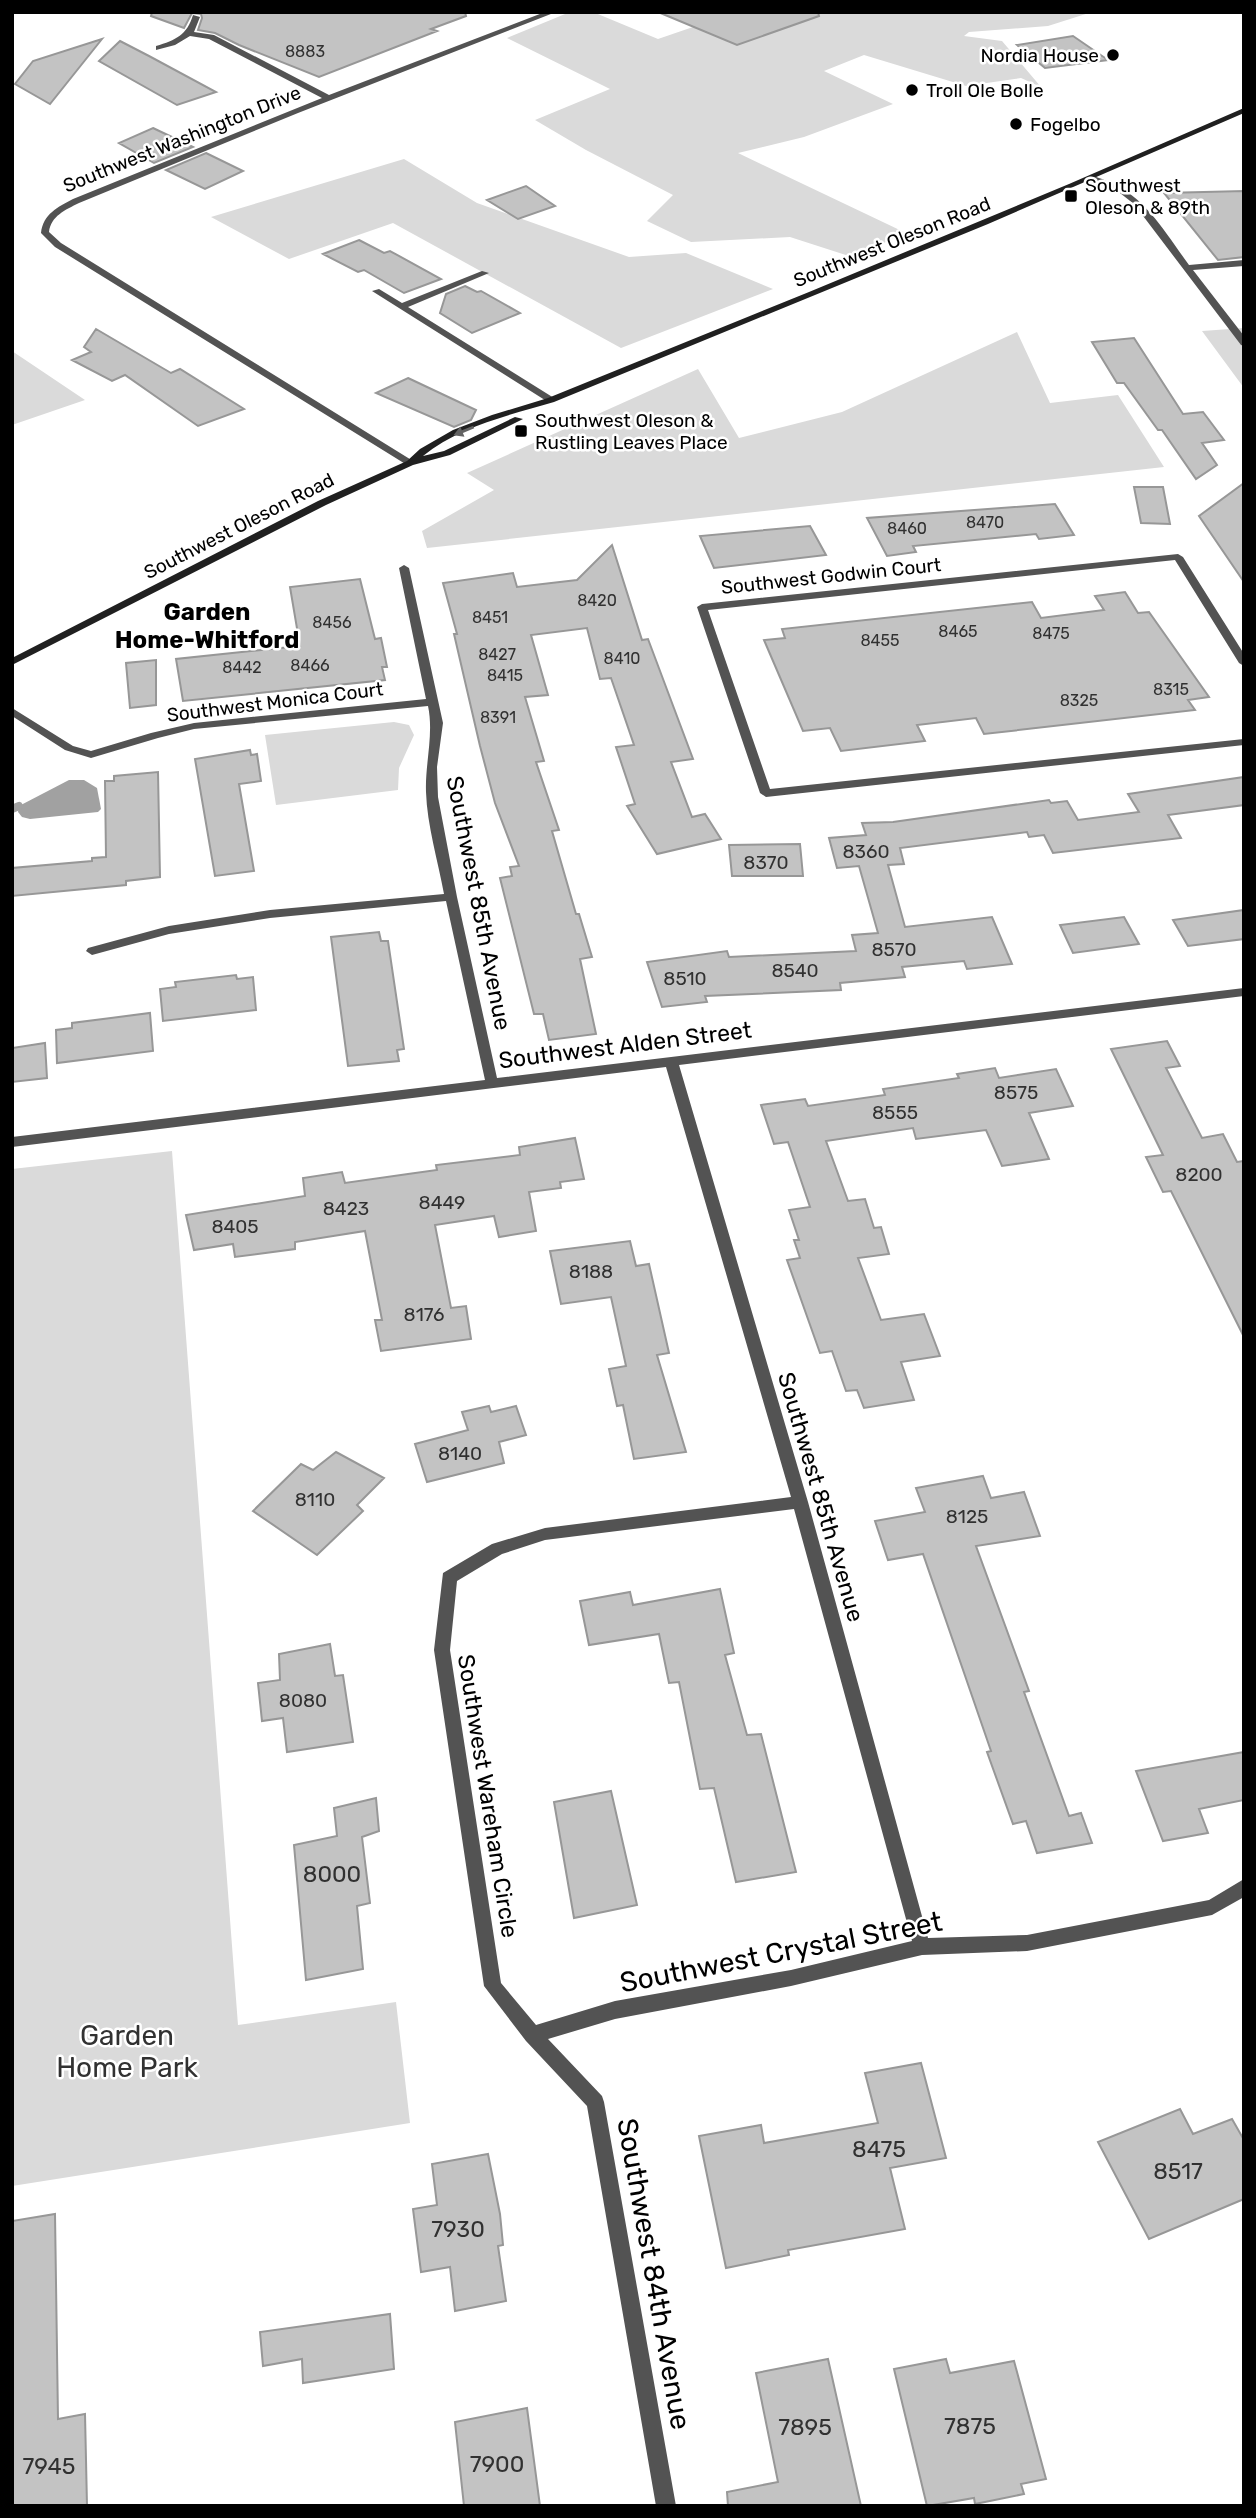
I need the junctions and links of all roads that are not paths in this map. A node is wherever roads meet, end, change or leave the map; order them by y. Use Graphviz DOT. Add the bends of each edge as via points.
graph roads {
  1 [pos="552,12"];
  2 [pos="196,17"];
  3 [pos="190,34"];
  4 [pos="159,48"];
  5 [pos="330,98"];
  6 [pos="1244,110"];
  7 [pos="1091,178"];
  8 [pos="1244,263"];
  9 [pos="1187,268"];
  10 [pos="485,273"];
  11 [pos="376,291"];
  12 [pos="401,307"];
  13 [pos="1244,343"];
  14 [pos="551,400"];
  15 [pos="410,463"];
  16 [pos="404,568"];
  17 [pos="12,662"];
  18 [pos="1244,663"];
  19 [pos="432,702"];
  20 [pos="12,710"];
  21 [pos="1244,741"];
  22 [pos="451,897"];
  23 [pos="92,951"];
  24 [pos="1243,993"];
  25 [pos="671,1060"];
  26 [pos="492,1083"];
  27 [pos="12,1142"];
  28 [pos="800,1502"];
  29 [pos="1244,1887"];
  30 [pos="922,1947"];
  31 [pos="532,2035"];
  32 [pos="666,2506"];
  1 -- 5 [label="street, Southwest Washington Drive"];
  2 -- 3 [label="street"];
  3 -- 4 [label="street"];
  3 -- 5 [label="street" via="211,37"];
  5 -- 15 [label="street, Southwest Washington Drive" via="76,201 49,219 46,233 58,245"];
  6 -- 7 [label="main road, Southwest Oleson Road"];
  7 -- 9 [label="street" via="1137,202"];
  7 -- 14 [label="main road, Southwest Oleson Road"];
  8 -- 9 [label="street"];
  9 -- 13 [label="street"];
  10 -- 12 [label="street"];
  11 -- 12 [label="street"];
  12 -- 14 [label="street"];
  14 -- 15 [label="main road, Southwest Oleson Road" via="447,453"];
  15 -- 17 [label="main road, Southwest Oleson Road" via="322,503"];
  16 -- 19 [label="street, Southwest 85th Avenue"];
  18 -- 21 [label="street, Southwest Godwin Court" via="1178,557 702,607 766,793"];
  19 -- 20 [label="street, Southwest Monica Court" via="194,726 91,755 68,748"];
  19 -- 22 [label="street, Southwest 85th Avenue" via="437,723 432,797"];
  22 -- 23 [label="street" via="270,914 169,930"];
  22 -- 26 [label="street, Southwest 85th Avenue"];
  24 -- 25 [label="street, Southwest Alden Street"];
  25 -- 26 [label="street, Southwest Alden Street"];
  25 -- 28 [label="street, Southwest 85th Avenue"];
  26 -- 27 [label="street, Southwest Alden Street"];
  28 -- 30 [label="street, Southwest 85th Avenue"];
  28 -- 31 [label="street, Southwest Wareham Circle" via="545,1534 497,1549 449,1578 442,1650 493,1986"];
  29 -- 30 [label="street, Southwest Crystal Street" via="1212,1906 1027,1943"];
  30 -- 31 [label="street, Southwest Crystal Street" via="791,1978 615,2010"];
  31 -- 32 [label="street, Southwest 84th Avenue" via="595,2102"];
}
